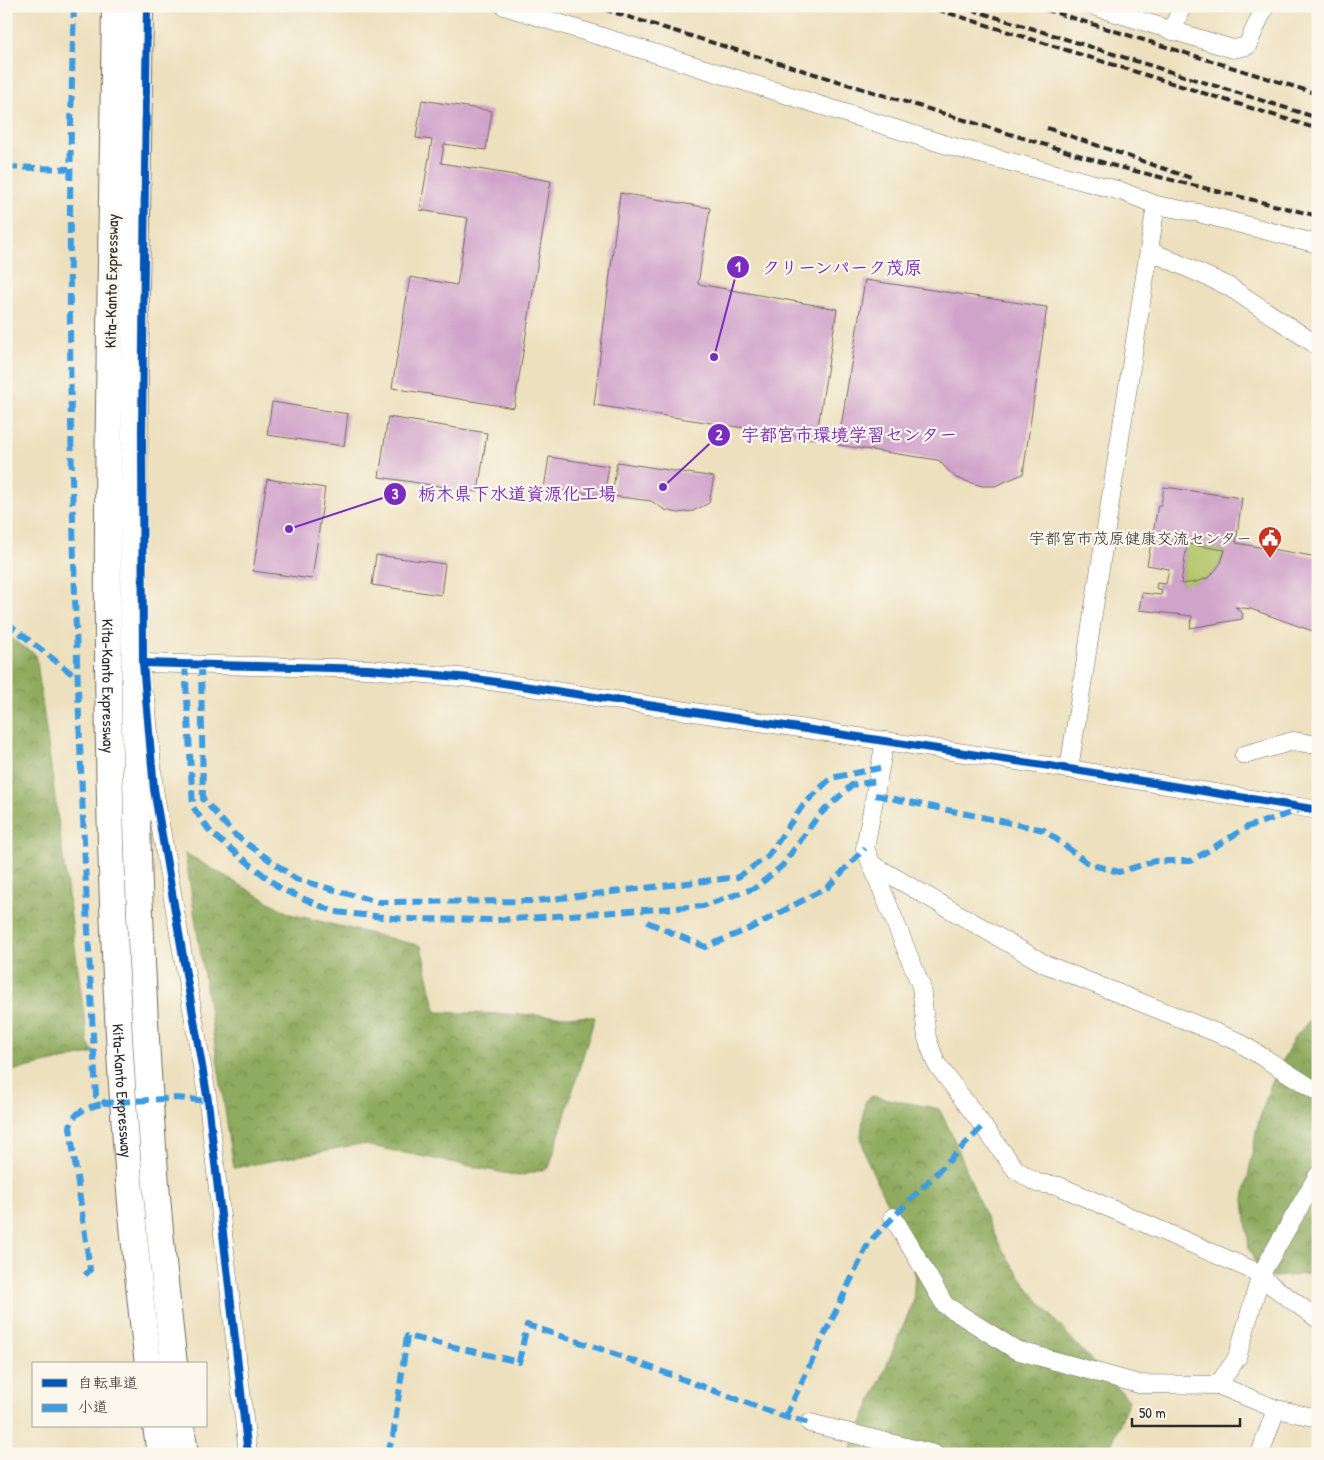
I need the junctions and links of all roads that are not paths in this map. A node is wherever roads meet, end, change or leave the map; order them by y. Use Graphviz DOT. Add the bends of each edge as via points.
graph roads {
  1 [pos="114,6"];
  2 [pos="140,6"];
  3 [pos="147,6"];
  4 [pos="504,6"];
  5 [pos="1093,6"];
  6 [pos="1182,6"];
  7 [pos="1265,6"];
  8 [pos="1172,31"];
  9 [pos="1156,205"];
  10 [pos="1318,244"];
  11 [pos="1150,251"];
  12 [pos="1318,346"];
  13 [pos="143,663"];
  14 [pos="885,741"];
  15 [pos="1318,745"];
  16 [pos="1244,754"];
  17 [pos="1069,768"];
  18 [pos="1318,810"];
  19 [pos="873,865"];
  20 [pos="1318,1092"];
  21 [pos="137,1117"];
  22 [pos="1318,1175"];
  23 [pos="893,1217"];
  24 [pos="1261,1274"];
  25 [pos="1318,1319"];
  26 [pos="148,1362"];
  27 [pos="174,1362"];
  28 [pos="1218,1384"];
  29 [pos="1276,1409"];
  30 [pos="1318,1418"];
  31 [pos="810,1423"];
  32 [pos="156,1428"];
  33 [pos="181,1428"];
  34 [pos="888,1449"];
  35 [pos="160,1454"];
  36 [pos="185,1454"];
  37 [pos="248,1454"];
  38 [pos="934,1454"];
  39 [pos="1260,1454"];
  1 -- 21 [label="highway, Kita-Kanto Expressway" via="110,688 113,876"];
  2 -- 21 [label="highway, Kita-Kanto Expressway" via="134,593 139,875"];
  3 -- 13 [label="street"];
  4 -- 9 [label="street" via="950,146 1121,192"];
  5 -- 8 [label="street"];
  6 -- 8 [label="street"];
  7 -- 8 [label="street" via="1247,46 1219,47"];
  9 -- 10 [label="street"];
  9 -- 11 [label="street"];
  11 -- 12 [label="street" via="1228,286"];
  11 -- 17 [label="street"];
  13 -- 14 [label="street" via="369,669 470,678"];
  13 -- 37 [label="street" via="154,789 208,1101"];
  14 -- 17 [label="street"];
  14 -- 19 [label="street" via="865,848"];
  15 -- 16 [label="street" via="1293,741"];
  17 -- 18 [label="street"];
  19 -- 20 [label="street" via="1046,964 1237,1041"];
  19 -- 24 [label="street" via="921,986 927,1038 936,1063 1016,1170 1037,1183 1059,1186"];
  21 -- 26 [label="highway, Kita-Kanto Expressway" via="136,1268"];
  21 -- 27 [label="highway, Kita-Kanto Expressway"];
  22 -- 24 [label="street"];
  23 -- 28 [label="street" via="945,1306 1016,1350 1139,1384"];
  24 -- 25 [label="street" via="1268,1283"];
  24 -- 28 [label="street" via="1237,1358"];
  28 -- 29 [label="street"];
  29 -- 30 [label="street"];
  29 -- 39 [label="street"];
  31 -- 34 [label="street"];
  32 -- 35 [label="highway"];
  33 -- 36 [label="highway"];
  34 -- 38 [label="street"];
}
